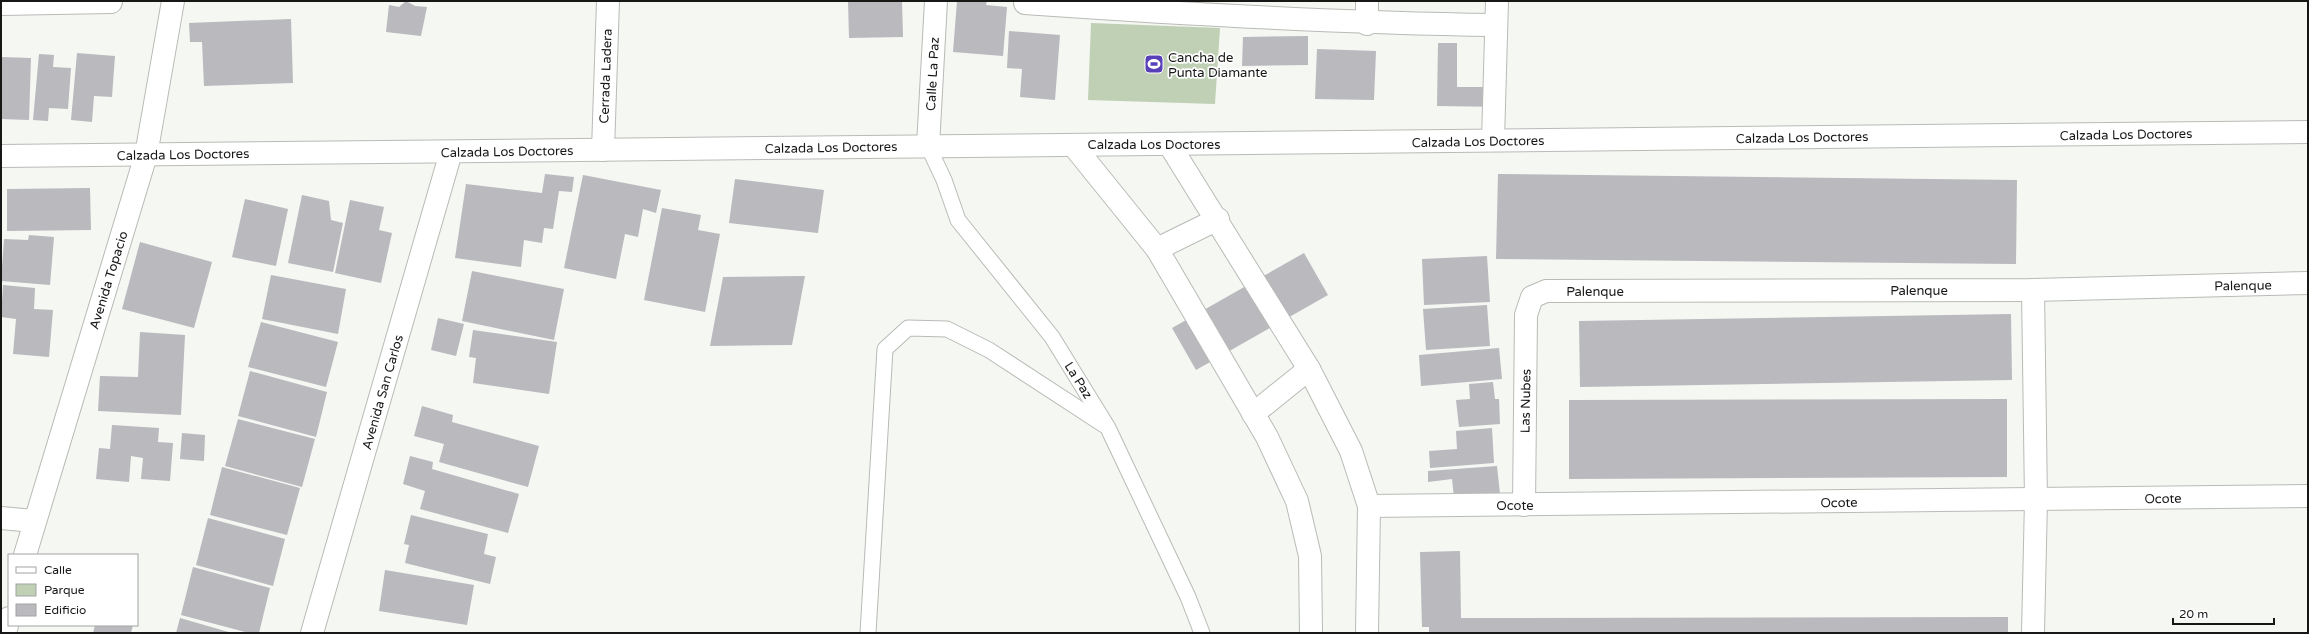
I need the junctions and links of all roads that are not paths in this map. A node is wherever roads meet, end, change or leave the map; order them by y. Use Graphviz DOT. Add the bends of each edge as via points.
graph roads {
  1 [pos="173,1"];
  2 [pos="608,1"];
  3 [pos="936,1"];
  4 [pos="1025,1"];
  5 [pos="1367,1"];
  6 [pos="1497,1"];
  7 [pos="111,2"];
  8 [pos="1,4"];
  9 [pos="1175,7"];
  10 [pos="1367,24"];
  11 [pos="1496,25"];
  12 [pos="2308,132"];
  13 [pos="1493,140"];
  14 [pos="1169,144"];
  15 [pos="1073,145"];
  16 [pos="928,146"];
  17 [pos="603,150"];
  18 [pos="451,152"];
  19 [pos="146,155"];
  20 [pos="1,156"];
  21 [pos="1218,219"];
  22 [pos="1157,249"];
  23 [pos="2308,283"];
  24 [pos="2033,290"];
  25 [pos="1532,297"];
  26 [pos="1309,369"];
  27 [pos="1253,414"];
  28 [pos="1108,428"];
  29 [pos="2308,496"];
  30 [pos="2036,500"];
  31 [pos="1369,506"];
  32 [pos="1524,506"];
  33 [pos="1,518"];
  34 [pos="34,521"];
  35 [pos="26,554"];
  36 [pos="8,622"];
  37 [pos="5,633"];
  38 [pos="312,633"];
  39 [pos="868,633"];
  40 [pos="1202,633"];
  41 [pos="1311,633"];
  42 [pos="1367,633"];
  43 [pos="2033,633"];
  1 -- 19 [label="street, Avenida Topacio"];
  2 -- 17 [label="street, Cerrada Ladera"];
  3 -- 16 [label="street, Calle La Paz"];
  4 -- 9 [label="street"];
  5 -- 10 [label="street"];
  6 -- 11 [label="street"];
  7 -- 8 [label="street"];
  9 -- 10 [label="street"];
  10 -- 11 [label="street"];
  11 -- 13 [label="street"];
  12 -- 13 [label="street, Calzada Los Doctores"];
  13 -- 14 [label="street, Calzada Los Doctores"];
  14 -- 15 [label="street, Calzada Los Doctores"];
  14 -- 21 [label="street"];
  15 -- 16 [label="street, Calzada Los Doctores"];
  15 -- 22 [label="street"];
  16 -- 17 [label="street, Calzada Los Doctores"];
  16 -- 28 [label="lane, La Paz" via="944,180 958,220 1052,337"];
  17 -- 18 [label="street, Calzada Los Doctores"];
  18 -- 19 [label="street, Calzada Los Doctores"];
  18 -- 38 [label="street, Avenida San Carlos"];
  19 -- 20 [label="street, Calzada Los Doctores"];
  19 -- 34 [label="street, Avenida Topacio"];
  21 -- 22 [label="street"];
  21 -- 26 [label="street"];
  22 -- 27 [label="street"];
  23 -- 24 [label="street, Palenque"];
  24 -- 25 [label="street, Palenque" via="1546,291"];
  24 -- 30 [label="street"];
  25 -- 32 [label="street, Las Nubes" via="1526,315"];
  26 -- 27 [label="street"];
  26 -- 31 [label="street" via="1351,451"];
  27 -- 41 [label="street" via="1297,501 1310,556"];
  28 -- 39 [label="lane" via="982,346 947,329 908,328 885,349"];
  28 -- 40 [label="lane, La Paz" via="1188,597"];
  29 -- 30 [label="street, Ocote"];
  30 -- 32 [label="street, Ocote"];
  30 -- 43 [label="street"];
  31 -- 32 [label="street, Ocote"];
  31 -- 42 [label="street"];
  33 -- 34 [label="street"];
  34 -- 35 [label="street, Avenida Topacio"];
  36 -- 37 [label="street"];
}
